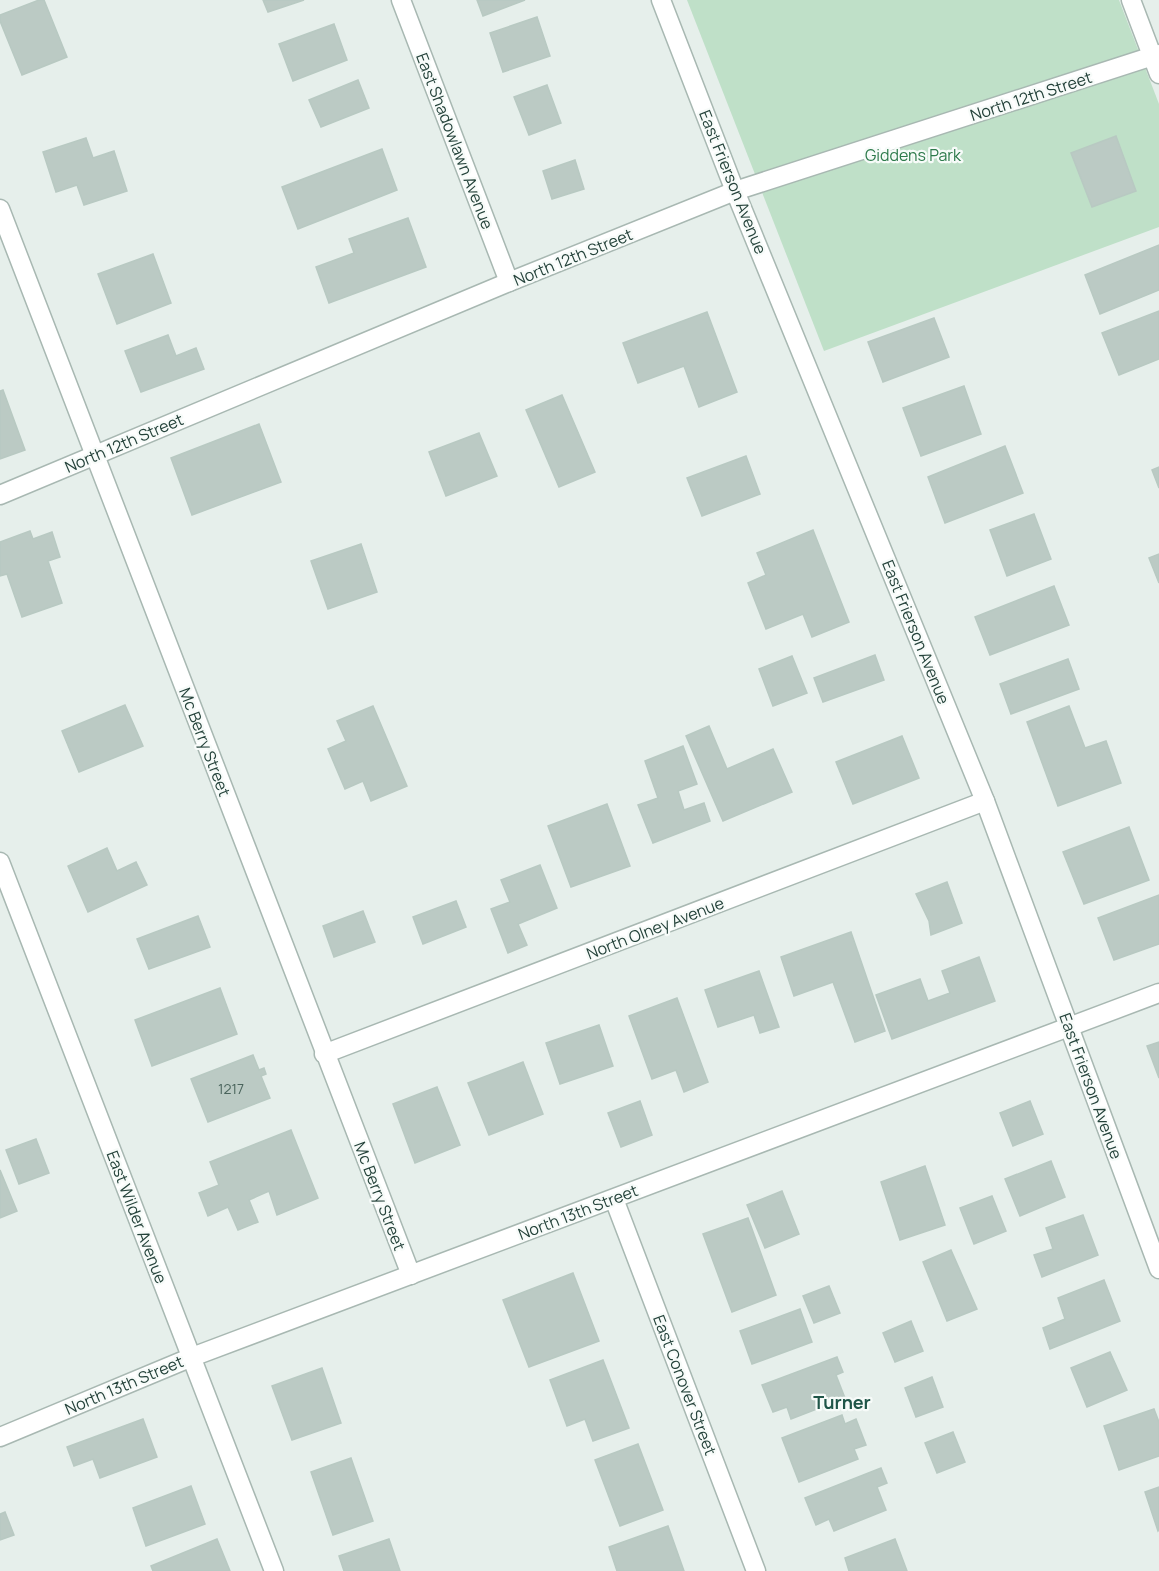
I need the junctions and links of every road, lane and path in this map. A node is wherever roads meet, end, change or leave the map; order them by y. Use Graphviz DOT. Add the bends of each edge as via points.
graph roads {
  1 [pos="401,0"];
  2 [pos="661,0"];
  3 [pos="1131,0"];
  4 [pos="1157,62"];
  5 [pos="735,191"];
  6 [pos="0,209"];
  7 [pos="509,282"];
  8 [pos="95,456"];
  9 [pos="0,495"];
  10 [pos="985,801"];
  11 [pos="0,862"];
  12 [pos="1159,993"];
  13 [pos="1069,1028"];
  14 [pos="324,1054"];
  15 [pos="614,1199"];
  16 [pos="1159,1269"];
  17 [pos="411,1275"];
  18 [pos="192,1357"];
  19 [pos="0,1437"];
  20 [pos="274,1571"];
  21 [pos="756,1571"];
  1 -- 7 [label="street, East Shadowlawn Avenue"];
  2 -- 5 [label="street, East Frierson Avenue"];
  3 -- 4 [label="street"];
  4 -- 5 [label="street, North 12th Street"];
  5 -- 7 [label="street, North 12th Street"];
  5 -- 10 [label="street, East Frierson Avenue"];
  6 -- 8 [label="street, Mc Berry Street"];
  7 -- 8 [label="street, North 12th Street"];
  8 -- 9 [label="street, North 12th Street"];
  8 -- 14 [label="street, Mc Berry Street"];
  10 -- 13 [label="street, East Frierson Avenue"];
  10 -- 14 [label="street, North Olney Avenue"];
  11 -- 18 [label="street, East Wilder Avenue"];
  12 -- 13 [label="street, North 13th Street"];
  13 -- 15 [label="street, North 13th Street"];
  13 -- 16 [label="street, East Frierson Avenue"];
  14 -- 17 [label="street, Mc Berry Street"];
  15 -- 17 [label="street, North 13th Street"];
  15 -- 21 [label="street, East Conover Street"];
  17 -- 18 [label="street, North 13th Street"];
  18 -- 19 [label="street, North 13th Street"];
  18 -- 20 [label="street, East Wilder Avenue"];
}
